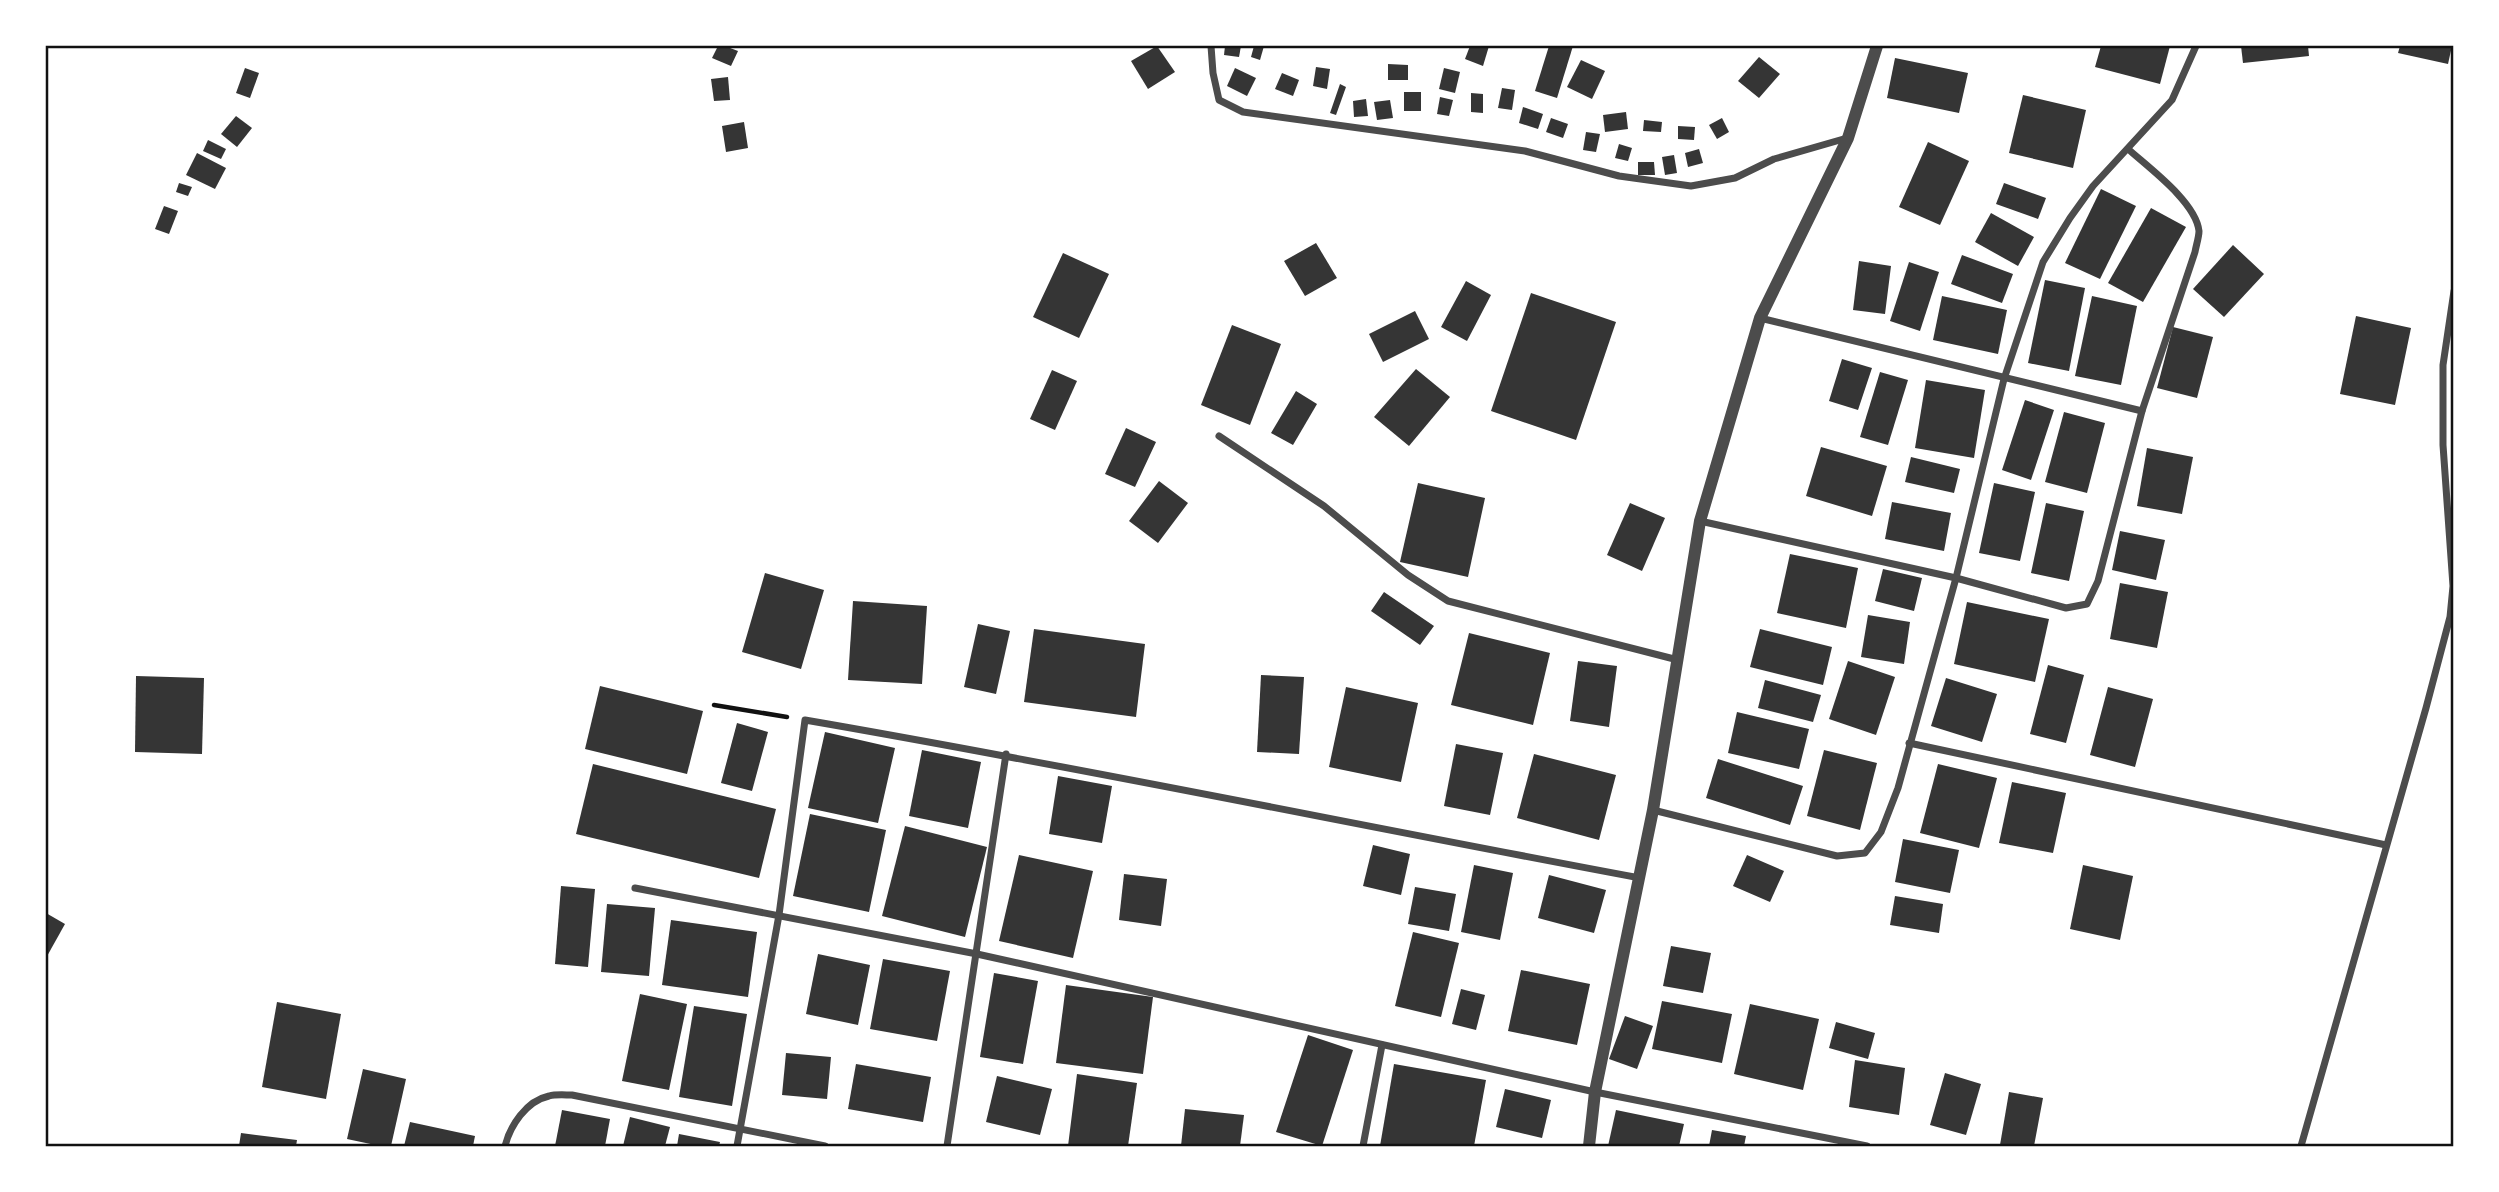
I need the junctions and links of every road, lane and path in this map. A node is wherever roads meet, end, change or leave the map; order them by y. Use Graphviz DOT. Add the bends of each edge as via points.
graph roads {
  1 [pos="1211,46"];
  2 [pos="1877,46"];
  3 [pos="2196,46"];
  4 [pos="1848,138"];
  5 [pos="2128,149"];
  6 [pos="2454,291"];
  7 [pos="1760,318"];
  8 [pos="2004,379"];
  9 [pos="2142,411"];
  10 [pos="1219,436"];
  11 [pos="1699,521"];
  12 [pos="1956,578"];
  13 [pos="1678,660"];
  14 [pos="713,705"];
  15 [pos="805,720"];
  16 [pos="1909,743"];
  17 [pos="1006,754"];
  18 [pos="1653,810"];
  19 [pos="2386,845"];
  20 [pos="1640,878"];
  21 [pos="635,888"];
  22 [pos="779,915"];
  23 [pos="977,954"];
  24 [pos="1382,1045"];
  25 [pos="1595,1092"];
  26 [pos="741,1130"];
  27 [pos="505,1146"];
  28 [pos="737,1146"];
  29 [pos="825,1146"];
  30 [pos="947,1146"];
  31 [pos="1363,1146"];
  32 [pos="1589,1146"];
  33 [pos="1867,1146"];
  34 [pos="2301,1146"];
  1 -- 4 [label="street" via="1219,100 1243,113 1525,151 1619,176 1691,186 1735,178 1774,159"];
  2 -- 4 [label="street"];
  3 -- 5 [label="street" via="2172,100"];
  4 -- 7 [label="street"];
  5 -- 8 [label="street" via="2093,186 2043,262"];
  5 -- 9 [label="street" via="2176,193 2199,230"];
  6 -- 19 [label="street" via="2443,365 2443,444 2453,586 2426,708"];
  7 -- 8 [label="street"];
  7 -- 11 [label="street"];
  8 -- 9 [label="street"];
  8 -- 12 [label="street"];
  9 -- 12 [label="street" via="2098,581 2087,604 2066,608"];
  10 -- 13 [label="street" via="1324,506 1408,575 1448,601"];
  11 -- 12 [label="street"];
  11 -- 13 [label="street"];
  12 -- 16 [label="street"];
  13 -- 18 [label="street"];
  14 -- 15 [label="path"];
  15 -- 17 [label="street"];
  15 -- 22 [label="street"];
  16 -- 18 [label="street" via="1881,832 1865,853 1836,856"];
  16 -- 19 [label="street"];
  17 -- 20 [label="street"];
  17 -- 23 [label="street"];
  18 -- 20 [label="street"];
  19 -- 34 [label="street"];
  20 -- 25 [label="street"];
  21 -- 22 [label="street"];
  22 -- 23 [label="street"];
  22 -- 26 [label="street"];
  23 -- 24 [label="street"];
  23 -- 30 [label="street"];
  24 -- 25 [label="street"];
  24 -- 31 [label="street"];
  25 -- 32 [label="street"];
  25 -- 33 [label="street"];
  26 -- 27 [label="street" via="572,1095 548,1096 524,1109"];
  26 -- 28 [label="street"];
  26 -- 29 [label="street"];
}
